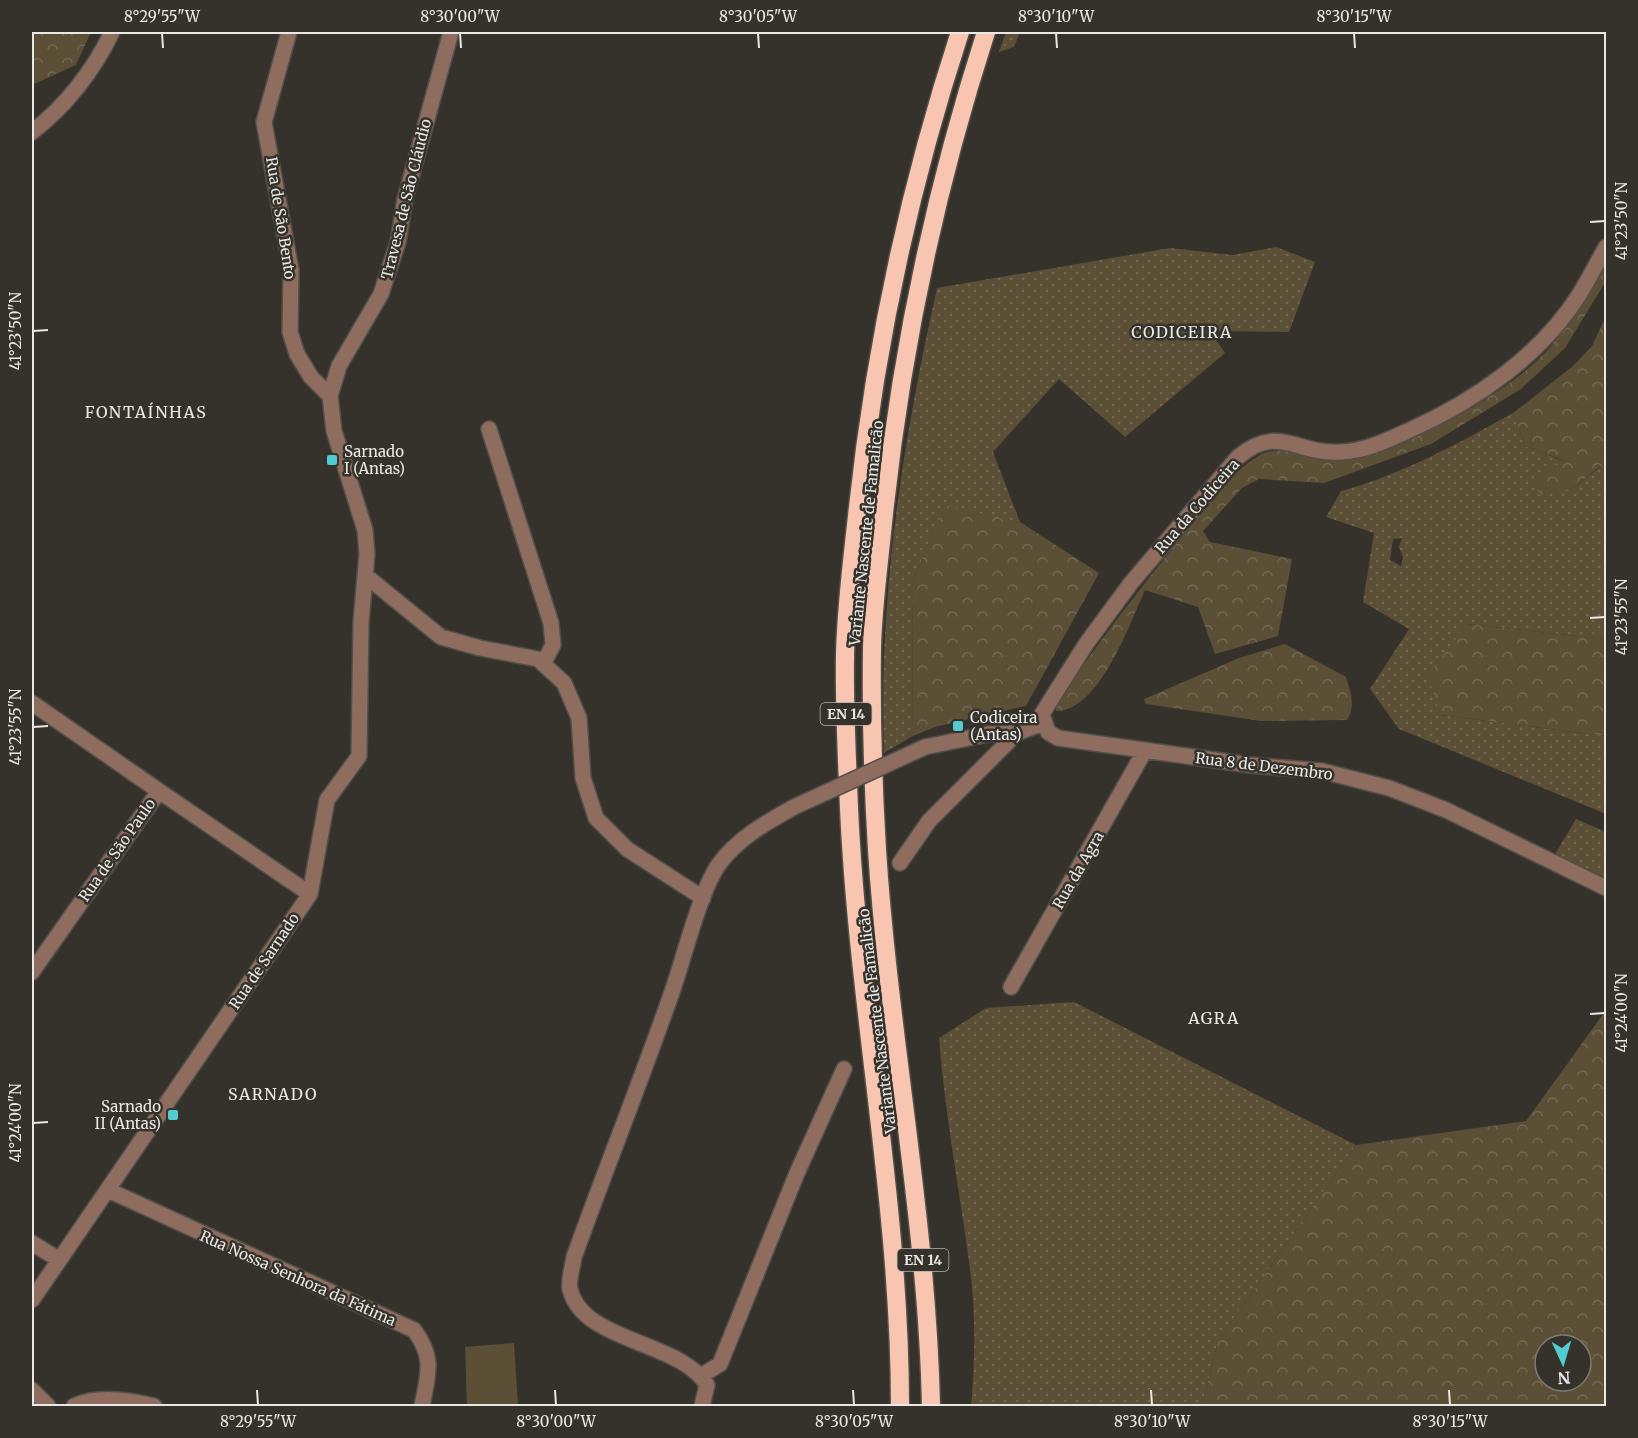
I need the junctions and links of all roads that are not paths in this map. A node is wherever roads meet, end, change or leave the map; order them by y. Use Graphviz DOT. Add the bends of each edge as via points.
graph roads {
  1 [pos="112,32"];
  2 [pos="289,32"];
  3 [pos="452,32"];
  4 [pos="960,32"];
  5 [pos="987,32"];
  6 [pos="32,132"];
  7 [pos="1606,247"];
  8 [pos="330,396"];
  9 [pos="489,429"];
  10 [pos="366,576"];
  11 [pos="543,664"];
  12 [pos="32,703"];
  13 [pos="1043,723"];
  14 [pos="1017,733"];
  15 [pos="1143,752"];
  16 [pos="159,791"];
  17 [pos="900,863"];
  18 [pos="1606,888"];
  19 [pos="310,894"];
  20 [pos="703,897"];
  21 [pos="32,972"];
  22 [pos="1011,987"];
  23 [pos="844,1069"];
  24 [pos="108,1190"];
  25 [pos="32,1243"];
  26 [pos="58,1259"];
  27 [pos="32,1300"];
  28 [pos="701,1376"];
  29 [pos="32,1390"];
  30 [pos="48,1407"];
  31 [pos="74,1407"];
  32 [pos="154,1407"];
  33 [pos="422,1407"];
  34 [pos="702,1407"];
  35 [pos="900,1407"];
  36 [pos="932,1407"];
  1 -- 6 [label="street" via="87,76"];
  2 -- 8 [label="street, Rua de São Bento" via="264,122 291,270 290,332 310,377"];
  3 -- 8 [label="street, Travesa de São Cláudio" via="381,294 339,366"];
  4 -- 35 [label="highway, Variante Nascente de Famalicão / EN 14" via="941,91 890,298 863,453 845,653 849,812 893,1252"];
  5 -- 36 [label="highway, Variante Nascente de Famalicão / EN 14" via="967,93 920,283 890,454 872,645 874,792 881,894 921,1246"];
  7 -- 13 [label="street, Rua da Codiceira" via="1578,296 1549,333 1518,364 1460,403 1372,446 1342,452 1322,452 1286,441 1267,440 1251,446 1167,539 1086,644 1050,697 1042,714"];
  8 -- 10 [label="street, Travesa de São Cláudio" via="334,431 365,530"];
  9 -- 11 [label="street" via="551,623 553,645"];
  10 -- 11 [label="street" via="441,638 538,659"];
  10 -- 19 [label="street, Rua de Sarnado" via="361,622 359,756 327,800"];
  11 -- 20 [label="street" via="564,683 579,718 583,778 596,818 627,849"];
  12 -- 16 [label="street"];
  13 -- 14 [label="street"];
  13 -- 15 [label="street, Rua 8 de Dezembro" via="1058,738"];
  14 -- 17 [label="street" via="929,821"];
  14 -- 20 [label="street, bridge" via="988,734 926,747 794,807 735,845 718,865"];
  15 -- 18 [label="street, Rua 8 de Dezembro" via="1322,771 1389,788 1446,810"];
  15 -- 22 [label="street, Rua da Agra"];
  16 -- 19 [label="street, Rua de São Paulo"];
  16 -- 21 [label="street, Rua de São Paulo"];
  19 -- 24 [label="street, Rua de Sarnado"];
  20 -- 28 [label="street" via="659,1030 574,1257 569,1287 583,1311 606,1328 690,1365"];
  23 -- 28 [label="street" via="797,1173 720,1364"];
  24 -- 26 [label="street, Rua de Sarnado"];
  24 -- 33 [label="street, Rua Nossa Senhora da Fátima" via="414,1330 427,1347 429,1368"];
  25 -- 26 [label="street"];
  26 -- 27 [label="street, Rua de Sarnado"];
  28 -- 34 [label="street" via="706,1385"];
  29 -- 30 [label="street"];
  31 -- 32 [label="street" via="112,1400"];
}
